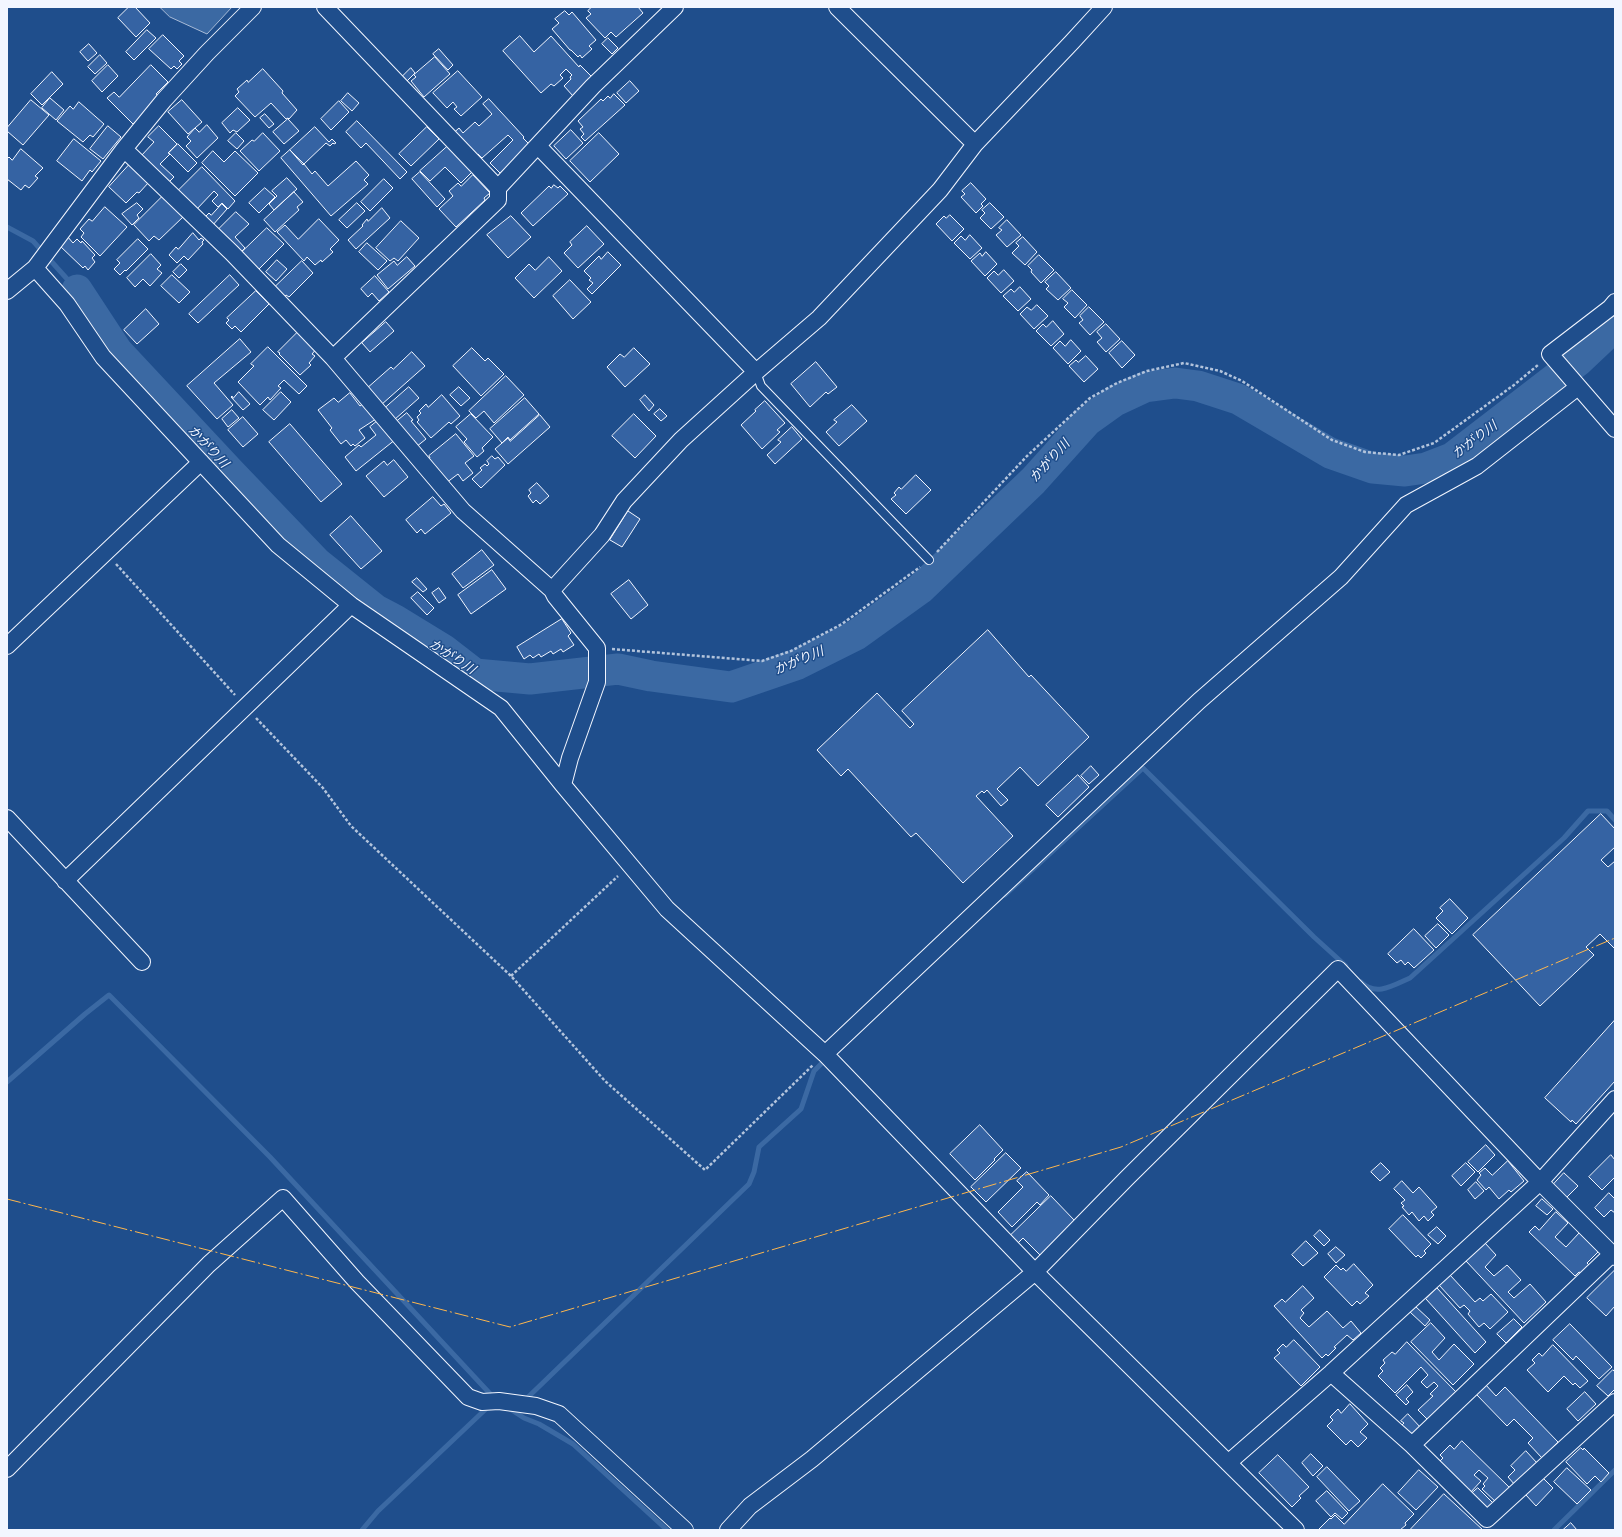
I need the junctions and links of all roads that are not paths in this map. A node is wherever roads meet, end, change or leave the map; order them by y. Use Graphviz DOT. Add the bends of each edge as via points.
graph roads {
  1 [pos="253,7"];
  2 [pos="325,7"];
  3 [pos="675,7"];
  4 [pos="837,7"];
  5 [pos="1104,7"];
  6 [pos="975,144"];
  7 [pos="538,146"];
  8 [pos="124,149"];
  9 [pos="498,188"];
  10 [pos="35,268"];
  11 [pos="7,291"];
  12 [pos="1615,302"];
  13 [pos="333,358"];
  14 [pos="756,372"];
  15 [pos="1578,386"];
  16 [pos="1615,429"];
  17 [pos="201,462"];
  18 [pos="929,560"];
  19 [pos="552,590"];
  20 [pos="351,605"];
  21 [pos="7,646"];
  22 [pos="563,785"];
  23 [pos="7,818"];
  24 [pos="65,881"];
  25 [pos="142,962"];
  26 [pos="825,1054"];
  27 [pos="1615,1099"];
  28 [pos="1540,1182"];
  29 [pos="1613,1256"];
  30 [pos="1035,1272"];
  31 [pos="1331,1373"];
  32 [pos="1615,1402"];
  33 [pos="1412,1445"];
  34 [pos="1228,1463"];
  35 [pos="7,1469"];
  36 [pos="1492,1525"];
  37 [pos="684,1530"];
  38 [pos="728,1530"];
  39 [pos="1296,1530"];
  1 -- 8 [label="street" via="164,100"];
  2 -- 9 [label="street"];
  3 -- 7 [label="street" via="594,86"];
  4 -- 6 [label="street"];
  5 -- 6 [label="street"];
  6 -- 14 [label="street" via="940,190 819,318"];
  7 -- 9 [label="street"];
  7 -- 14 [label="street"];
  8 -- 10 [label="street"];
  8 -- 13 [label="street" via="232,252"];
  9 -- 13 [label="street" via="498,200"];
  10 -- 11 [label="street"];
  10 -- 17 [label="street" via="67,304 103,357"];
  12 -- 15 [label="street" via="1550,354"];
  13 -- 19 [label="street" via="463,512"];
  14 -- 18 [label="lane" via="761,386"];
  14 -- 19 [label="street" via="681,440 634,490 602,535"];
  15 -- 16 [label="street"];
  15 -- 26 [label="street" via="1478,466 1406,505 1340,577 1199,701"];
  17 -- 20 [label="street" via="278,545"];
  17 -- 21 [label="street"];
  19 -- 22 [label="street" via="597,651 597,682"];
  20 -- 22 [label="street" via="501,708"];
  20 -- 24 [label="street"];
  22 -- 26 [label="street" via="667,909"];
  23 -- 24 [label="street"];
  24 -- 25 [label="street"];
  26 -- 30 [label="street"];
  27 -- 28 [label="street"];
  28 -- 29 [label="street"];
  28 -- 30 [label="street" via="1338,969"];
  28 -- 31 [label="street"];
  29 -- 33 [label="street"];
  30 -- 34 [label="street"];
  30 -- 38 [label="street" via="812,1459 750,1506"];
  31 -- 33 [label="street"];
  31 -- 34 [label="street"];
  32 -- 36 [label="street"];
  33 -- 36 [label="street"];
  34 -- 39 [label="street"];
  35 -- 37 [label="street" via="209,1264 282,1198 357,1282 468,1397 482,1402 499,1401 536,1406 559,1414"];
}
